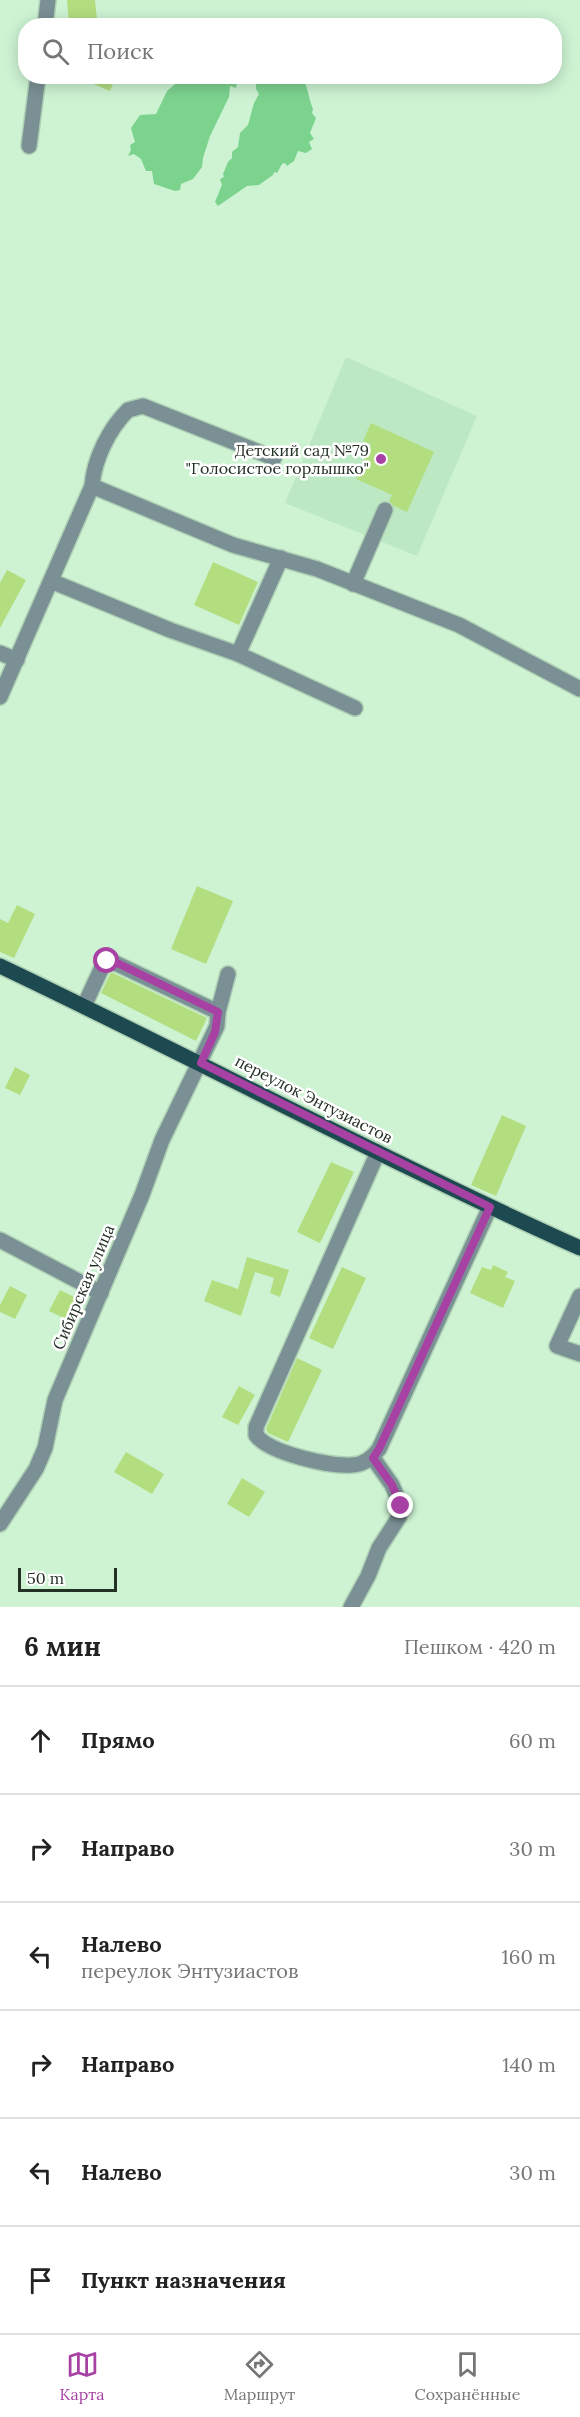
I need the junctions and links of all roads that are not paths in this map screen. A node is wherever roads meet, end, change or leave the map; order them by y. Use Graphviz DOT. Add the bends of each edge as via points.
graph roads {
  1 [pos="48,0"];
  2 [pos="46,18"];
  3 [pos="37,84"];
  4 [pos="29,146"];
  5 [pos="274,458"];
  6 [pos="92,486"];
  7 [pos="385,510"];
  8 [pos="281,558"];
  9 [pos="51,581"];
  10 [pos="353,584"];
  11 [pos="0,653"];
  12 [pos="238,654"];
  13 [pos="17,660"];
  14 [pos="580,688"];
  15 [pos="0,697"];
  16 [pos="355,708"];
  17 [pos="0,966"];
  18 [pos="228,974"];
  19 [pos="84,1006"];
  20 [pos="218,1012"];
  21 [pos="201,1063"];
  22 [pos="378,1152"];
  23 [pos="490,1207"];
  24 [pos="0,1240"];
  25 [pos="580,1248"];
  26 [pos="101,1293"];
  27 [pos="580,1296"];
  28 [pos="580,1354"];
  29 [pos="373,1458"];
  30 [pos="0,1524"];
  31 [pos="351,1607"];
  1 -- 2 [label="street"];
  3 -- 4 [label="street"];
  5 -- 6 [label="street" via="143,406 132,407 123,414 99,455"];
  6 -- 8 [label="street" via="233,544"];
  6 -- 9 [label="street"];
  7 -- 10 [label="street"];
  8 -- 10 [label="street"];
  8 -- 12 [label="street"];
  9 -- 12 [label="street"];
  9 -- 13 [label="street"];
  10 -- 14 [label="street" via="459,626"];
  11 -- 13 [label="street"];
  12 -- 16 [label="street"];
  13 -- 15 [label="street"];
  17 -- 19 [label="main road, переулок Энтузиастов"];
  18 -- 20 [label="street, Сибирская улица"];
  19 -- 20 [label="street" via="104,963 111,961"];
  19 -- 21 [label="main road, переулок Энтузиастов"];
  20 -- 21 [label="street, Сибирская улица" via="215,1032"];
  21 -- 22 [label="main road, переулок Энтузиастов"];
  21 -- 26 [label="street, Сибирская улица" via="162,1140"];
  22 -- 23 [label="main road, переулок Энтузиастов"];
  22 -- 29 [label="street" via="255,1431 262,1442 302,1458 353,1465"];
  23 -- 25 [label="main road, переулок Энтузиастов"];
  23 -- 29 [label="street"];
  24 -- 26 [label="street"];
  26 -- 30 [label="street, Сибирская улица" via="54,1400 45,1448 36,1469"];
  27 -- 28 [label="street" via="557,1346"];
  29 -- 31 [label="street" via="401,1506 399,1517 379,1548"];
}
